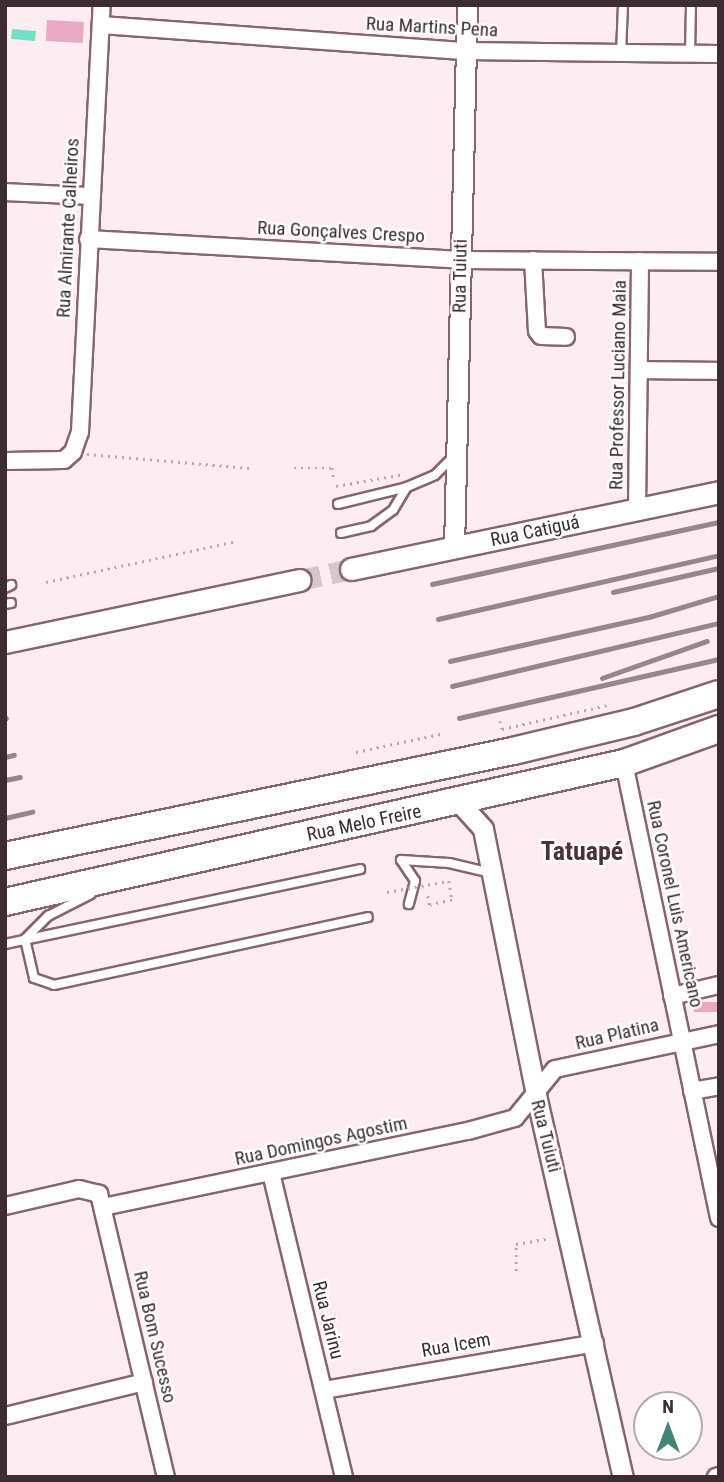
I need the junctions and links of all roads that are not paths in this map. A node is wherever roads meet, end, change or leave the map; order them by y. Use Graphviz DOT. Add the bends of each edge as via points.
graph roads {
  1 [pos="102,5"];
  2 [pos="467,5"];
  3 [pos="623,5"];
  4 [pos="691,5"];
  5 [pos="101,25"];
  6 [pos="466,51"];
  7 [pos="621,53"];
  8 [pos="690,53"];
  9 [pos="719,54"];
  10 [pos="5,192"];
  11 [pos="90,196"];
  12 [pos="88,239"];
  13 [pos="461,260"];
  14 [pos="533,260"];
  15 [pos="640,261"];
  16 [pos="719,262"];
  17 [pos="566,337"];
  18 [pos="641,370"];
  19 [pos="719,371"];
  20 [pos="456,453"];
  21 [pos="5,461"];
  22 [pos="407,487"];
  23 [pos="719,492"];
  24 [pos="338,504"];
  25 [pos="637,509"];
  26 [pos="341,533"];
  27 [pos="454,548"];
  28 [pos="351,569"];
  29 [pos="300,580"];
  30 [pos="5,642"];
  31 [pos="719,694"];
  32 [pos="719,729"];
  33 [pos="624,763"];
  34 [pos="459,802"];
  35 [pos="5,856"];
  36 [pos="360,869"];
  37 [pos="492,873"];
  38 [pos="117,876"];
  39 [pos="58,890"];
  40 [pos="5,902"];
  41 [pos="409,904"];
  42 [pos="368,917"];
  43 [pos="15,930"];
  44 [pos="5,944"];
  45 [pos="719,985"];
  46 [pos="672,996"];
  47 [pos="719,1034"];
  48 [pos="682,1041"];
  49 [pos="719,1086"];
  50 [pos="692,1091"];
  51 [pos="536,1095"];
  52 [pos="271,1173"];
  53 [pos="5,1206"];
  54 [pos="103,1207"];
  55 [pos="719,1218"];
  56 [pos="595,1343"];
  57 [pos="144,1382"];
  58 [pos="324,1390"];
  59 [pos="5,1416"];
  60 [pos="166,1477"];
  61 [pos="344,1477"];
  62 [pos="623,1477"];
  1 -- 5 [label="street, Rua Almirante Calheiros"];
  2 -- 6 [label="street, Rua Tuiuti"];
  3 -- 7 [label="lane"];
  4 -- 8 [label="lane"];
  5 -- 6 [label="street, Rua Martins Pena"];
  5 -- 11 [label="street, Rua Almirante Calheiros"];
  6 -- 7 [label="street, Rua Martins Pena"];
  6 -- 13 [label="street, Rua Tuiuti"];
  7 -- 8 [label="street, Rua Martins Pena"];
  8 -- 9 [label="street, Rua Martins Pena"];
  10 -- 11 [label="street"];
  11 -- 12 [label="street, Rua Almirante Calheiros"];
  12 -- 13 [label="street, Rua Gonçalves Crespo"];
  12 -- 21 [label="street, Rua Almirante Calheiros" via="80,432 73,453 51,463"];
  13 -- 14 [label="street, Rua Gonçalves Crespo"];
  13 -- 20 [label="street, Rua Tuiuti"];
  14 -- 15 [label="street, Rua Gonçalves Crespo"];
  14 -- 17 [label="street" via="537,331 541,336"];
  15 -- 16 [label="street, Rua Gonçalves Crespo"];
  15 -- 18 [label="street, Rua Professor Luciano Maia"];
  18 -- 19 [label="street"];
  18 -- 25 [label="street, Rua Professor Luciano Maia"];
  20 -- 22 [label="lane" via="435,475"];
  20 -- 27 [label="street, Rua Tuiuti"];
  22 -- 24 [label="lane"];
  22 -- 26 [label="lane" via="393,510 371,526"];
  23 -- 25 [label="main road, Rua Catiguá"];
  25 -- 27 [label="main road, Rua Catiguá"];
  27 -- 28 [label="main road, Rua Catiguá"];
  29 -- 30 [label="main road"];
  31 -- 35 [label="highway, Rua Melo Freire" via="634,722 513,751"];
  32 -- 33 [label="highway, Rua Melo Freire"];
  33 -- 34 [label="highway, Rua Melo Freire"];
  33 -- 46 [label="street, Rua Coronel Luis Americano"];
  34 -- 37 [label="street, Rua Tuiuti" via="483,829"];
  34 -- 38 [label="highway, Rua Melo Freire"];
  36 -- 43 [label="lane"];
  37 -- 41 [label="lane" via="449,863 401,860 415,881"];
  37 -- 51 [label="street, Rua Tuiuti"];
  38 -- 39 [label="highway, Rua Melo Freire"];
  38 -- 43 [label="lane"];
  39 -- 40 [label="highway, Rua Melo Freire"];
  39 -- 43 [label="highway"];
  42 -- 43 [label="lane" via="54,985 34,978"];
  43 -- 44 [label="lane"];
  45 -- 46 [label="street"];
  46 -- 48 [label="street, Rua Coronel Luis Americano"];
  47 -- 48 [label="street, Rua Platina"];
  48 -- 50 [label="street, Rua Coronel Luis Americano"];
  48 -- 51 [label="street, Rua Platina" via="555,1069"];
  49 -- 50 [label="street"];
  50 -- 55 [label="street, Rua Coronel Luis Americano"];
  51 -- 52 [label="street, Rua Domingos Agostim" via="515,1118"];
  51 -- 56 [label="street, Rua Tuiuti"];
  52 -- 54 [label="street, Rua Domingos Agostim"];
  52 -- 58 [label="street, Rua Jarinu"];
  53 -- 54 [label="street" via="79,1189 99,1194"];
  54 -- 57 [label="street, Rua Bom Sucesso"];
  56 -- 58 [label="street, Rua Icem"];
  56 -- 62 [label="street, Rua Tuiuti"];
  57 -- 59 [label="street"];
  57 -- 60 [label="street, Rua Bom Sucesso"];
  58 -- 61 [label="street, Rua Jarinu"];
}
